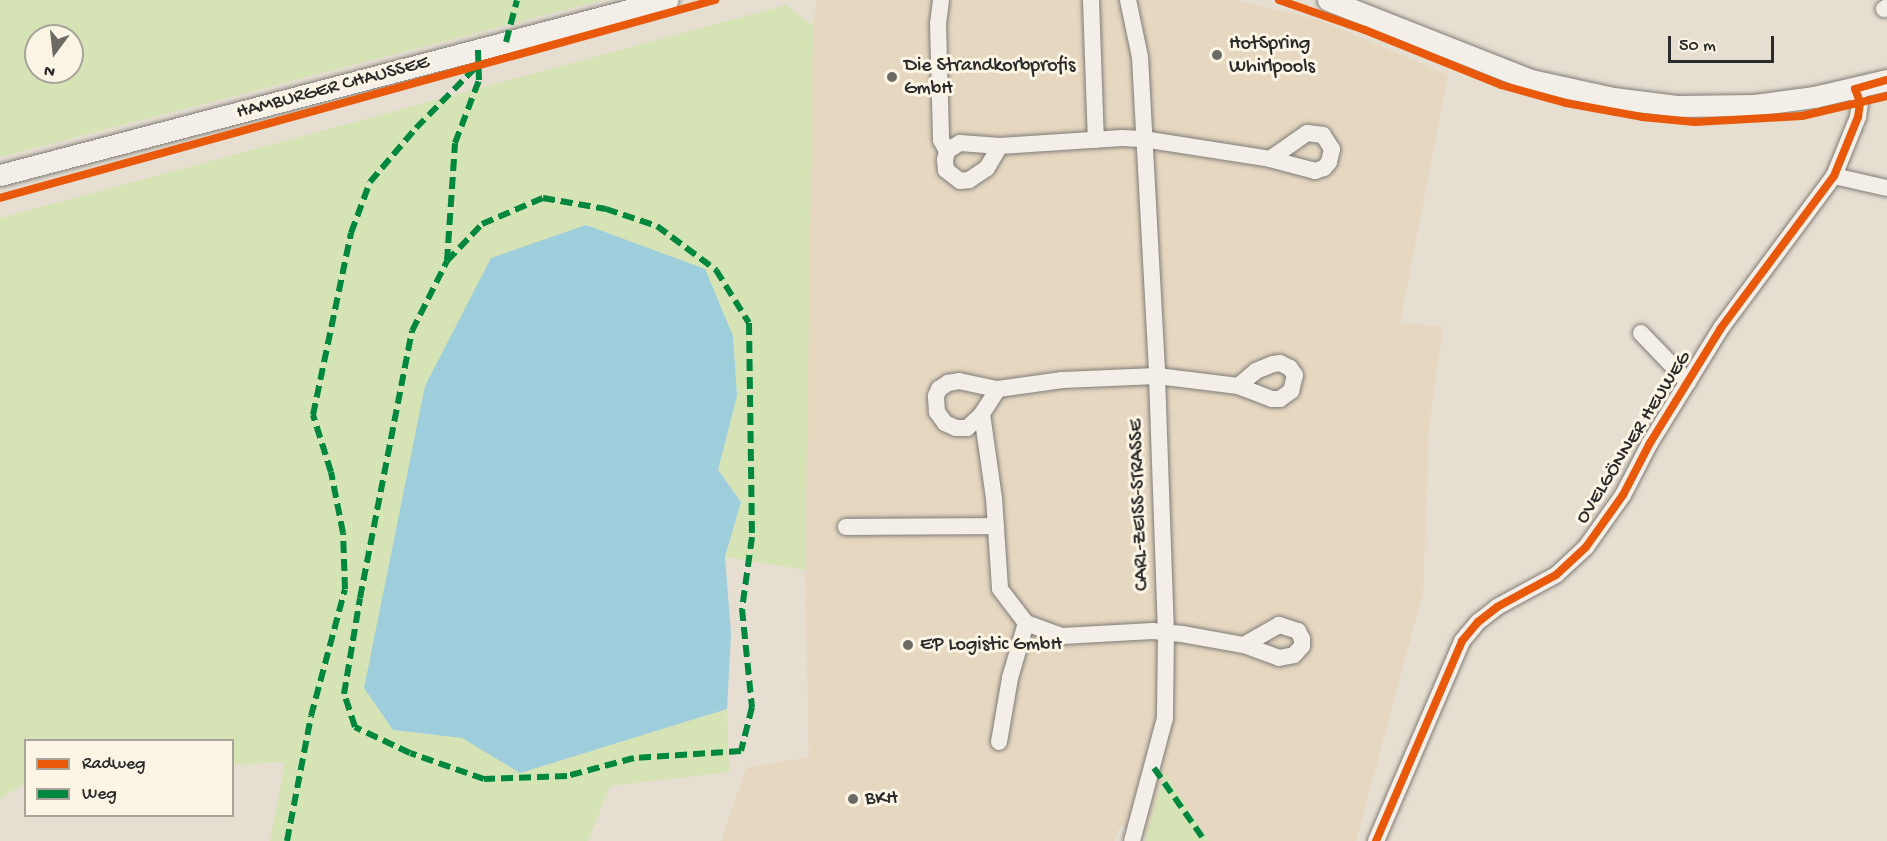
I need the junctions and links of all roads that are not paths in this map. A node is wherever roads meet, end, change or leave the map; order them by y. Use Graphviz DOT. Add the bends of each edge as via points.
graph roads {
  1 [pos="667,0"];
  2 [pos="941,0"];
  3 [pos="1091,0"];
  4 [pos="1128,0"];
  5 [pos="1328,0"];
  6 [pos="1887,80"];
  7 [pos="1855,89"];
  8 [pos="1143,139"];
  9 [pos="1096,140"];
  10 [pos="1000,146"];
  11 [pos="947,151"];
  12 [pos="1270,159"];
  13 [pos="0,175"];
  14 [pos="1834,176"];
  15 [pos="1887,188"];
  16 [pos="1641,333"];
  17 [pos="1157,376"];
  18 [pos="1688,382"];
  19 [pos="1238,386"];
  20 [pos="998,389"];
  21 [pos="982,414"];
  22 [pos="996,526"];
  23 [pos="846,527"];
  24 [pos="1026,622"];
  25 [pos="1166,632"];
  26 [pos="1244,645"];
  27 [pos="999,742"];
  28 [pos="1132,841"];
  29 [pos="1376,841"];
  1 -- 13 [label="main road, HAMBURGER CHAUSSEE"];
  2 -- 11 [label="street" via="940,140"];
  3 -- 9 [label="street"];
  4 -- 8 [label="street, CARL-ZEISS-STRASSE" via="1140,57"];
  5 -- 7 [label="main road" via="1522,77 1613,98 1677,106 1716,106 1788,102"];
  6 -- 7 [label="main road"];
  7 -- 14 [label="street, OVELGÖNNER HEUWEG" via="1860,102 1858,117"];
  8 -- 9 [label="street"];
  8 -- 12 [label="street"];
  8 -- 17 [label="street, CARL-ZEISS-STRASSE"];
  9 -- 10 [label="street"];
  10 -- 11 [label="street" via="960,143"];
  10 -- 11 [label="street" via="987,168 969,180 960,181 946,170"];
  14 -- 15 [label="street"];
  14 -- 18 [label="street, OVELGÖNNER HEUWEG" via="1721,328"];
  16 -- 18 [label="street"];
  17 -- 19 [label="street"];
  17 -- 20 [label="street" via="1062,380"];
  17 -- 25 [label="street, CARL-ZEISS-STRASSE"];
  18 -- 29 [label="street, OVELGÖNNER HEUWEG" via="1623,495 1586,547 1556,575 1497,607 1462,641"];
  20 -- 21 [label="street"];
  20 -- 21 [label="street" via="959,381 939,389 935,405 945,423 967,428"];
  21 -- 22 [label="street"];
  22 -- 23 [label="street"];
  22 -- 24 [label="street" via="1000,589"];
  24 -- 25 [label="street" via="1062,636"];
  24 -- 27 [label="street" via="1010,678"];
  25 -- 26 [label="street"];
  25 -- 28 [label="street, CARL-ZEISS-STRASSE" via="1165,718"];
}
